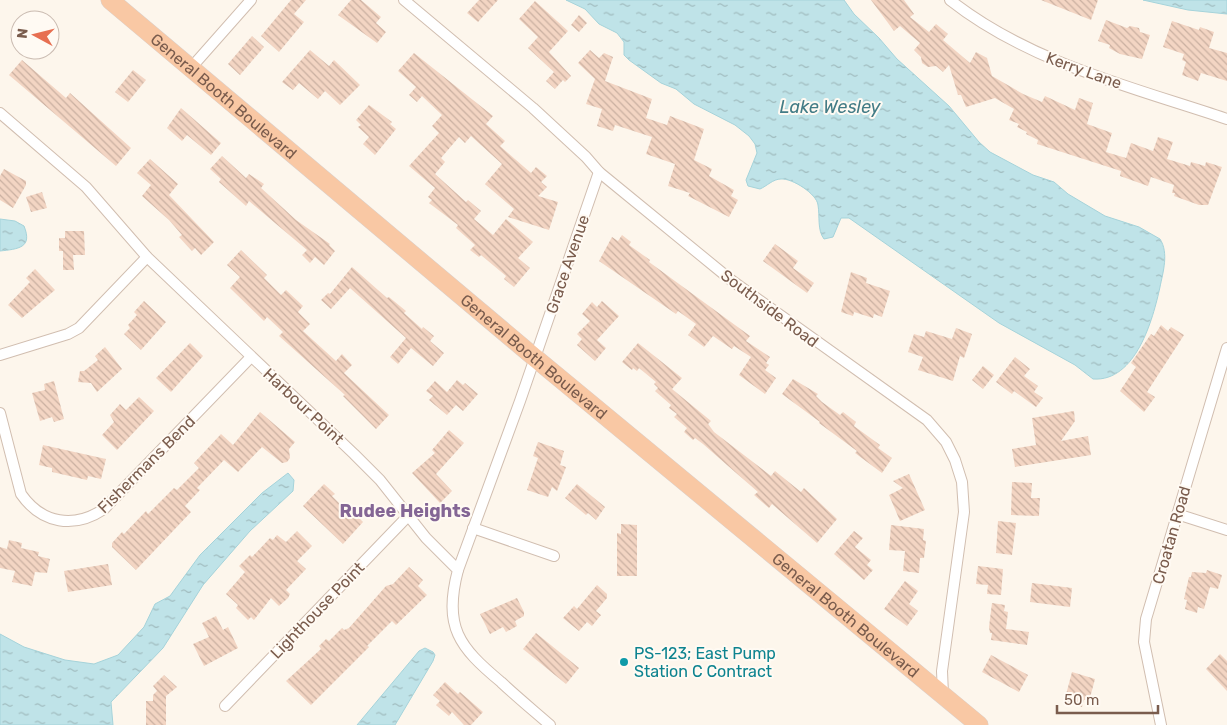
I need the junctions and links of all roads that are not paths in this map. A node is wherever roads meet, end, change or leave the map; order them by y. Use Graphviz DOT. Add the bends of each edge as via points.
graph roads {
  1 [pos="110,0"];
  2 [pos="251,0"];
  3 [pos="404,0"];
  4 [pos="950,0"];
  5 [pos="190,69"];
  6 [pos="0,113"];
  7 [pos="1227,119"];
  8 [pos="599,172"];
  9 [pos="147,257"];
  10 [pos="1227,348"];
  11 [pos="0,355"];
  12 [pos="534,356"];
  13 [pos="251,357"];
  14 [pos="0,413"];
  15 [pos="1177,514"];
  16 [pos="409,515"];
  17 [pos="473,528"];
  18 [pos="1227,530"];
  19 [pos="554,556"];
  20 [pos="458,570"];
  21 [pos="943,694"];
  22 [pos="225,706"];
  23 [pos="961,708"];
  24 [pos="550,725"];
  25 [pos="979,725"];
  26 [pos="991,725"];
  27 [pos="1162,725"];
  1 -- 5 [label="highway, General Booth Boulevard"];
  2 -- 5 [label="street"];
  3 -- 8 [label="street, Southside Road" via="533,108"];
  4 -- 7 [label="street, Kerry Lane" via="1025,48 1068,66"];
  5 -- 12 [label="highway, General Booth Boulevard"];
  6 -- 9 [label="street, Harbour Point" via="86,187"];
  8 -- 12 [label="street, Grace Avenue"];
  8 -- 21 [label="street, Southside Road" via="731,280 927,420 946,442 962,482 964,512 942,671"];
  9 -- 11 [label="street" via="79,328"];
  9 -- 13 [label="street, Harbour Point"];
  10 -- 15 [label="street, Croatan Road"];
  12 -- 17 [label="street, Grace Avenue"];
  12 -- 21 [label="highway, General Booth Boulevard"];
  13 -- 14 [label="street, Fishermans Bend" via="104,509 81,521 47,517 21,494"];
  13 -- 16 [label="street, Harbour Point" via="380,480"];
  15 -- 18 [label="street"];
  15 -- 27 [label="street, Croatan Road" via="1144,630"];
  16 -- 20 [label="street, Harbour Point"];
  16 -- 22 [label="street, Lighthouse Point"];
  17 -- 19 [label="street"];
  17 -- 20 [label="street, Grace Avenue"];
  20 -- 24 [label="street" via="453,614 463,646 476,662"];
  21 -- 23 [label="highway, General Booth Boulevard"];
  23 -- 25 [label="highway, General Booth Boulevard"];
  23 -- 26 [label="highway, General Booth Boulevard"];
}
